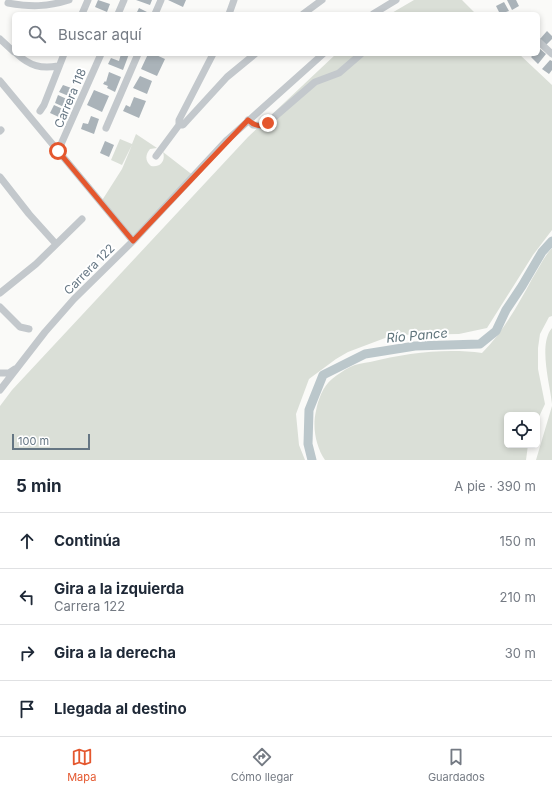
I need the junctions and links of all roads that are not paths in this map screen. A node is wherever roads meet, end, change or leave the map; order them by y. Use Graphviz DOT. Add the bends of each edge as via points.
graph roads {
  1 [pos="69,0"];
  2 [pos="88,0"];
  3 [pos="124,0"];
  4 [pos="161,0"];
  5 [pos="234,0"];
  6 [pos="322,0"];
  7 [pos="396,0"];
  8 [pos="8,3"];
  9 [pos="384,7"];
  10 [pos="83,12"];
  11 [pos="119,12"];
  12 [pos="156,12"];
  13 [pos="230,12"];
  14 [pos="306,12"];
  15 [pos="376,12"];
  16 [pos="387,12"];
  17 [pos="0,39"];
  18 [pos="540,43"];
  19 [pos="12,50"];
  20 [pos="552,54"];
  21 [pos="20,56"];
  22 [pos="63,56"];
  23 [pos="100,56"];
  24 [pos="137,56"];
  25 [pos="212,56"];
  26 [pos="252,56"];
  27 [pos="321,56"];
  28 [pos="359,56"];
  29 [pos="58,66"];
  30 [pos="0,81"];
  31 [pos="40,111"];
  32 [pos="248,120"];
  33 [pos="179,125"];
  34 [pos="106,128"];
  35 [pos="58,151"];
  36 [pos="156,156"];
  37 [pos="0,177"];
  38 [pos="82,219"];
  39 [pos="133,241"];
  40 [pos="56,244"];
  41 [pos="0,293"];
  42 [pos="0,307"];
  43 [pos="29,329"];
  44 [pos="16,369"];
  45 [pos="0,373"];
  46 [pos="1,385"];
  1 -- 8 [label="street" via="29,7"];
  2 -- 10 [label="street"];
  3 -- 11 [label="street"];
  4 -- 12 [label="street"];
  5 -- 13 [label="street"];
  6 -- 14 [label="street"];
  7 -- 9 [label="street"];
  9 -- 15 [label="street"];
  9 -- 16 [label="street"];
  17 -- 19 [label="street"];
  18 -- 20 [label="street"];
  21 -- 29 [label="street" via="33,66"];
  22 -- 29 [label="street"];
  23 -- 35 [label="street, Carrera 118"];
  24 -- 34 [label="street"];
  25 -- 33 [label="street" via="179,120"];
  26 -- 33 [label="street" via="227,77 183,125"];
  27 -- 32 [label="street, Carrera 122"];
  28 -- 32 [label="street" via="339,73 315,82 264,126 253,125"];
  29 -- 31 [label="street"];
  30 -- 35 [label="street"];
  32 -- 39 [label="street, Carrera 122"];
  33 -- 36 [label="street"];
  35 -- 39 [label="street"];
  37 -- 40 [label="street"];
  38 -- 40 [label="street"];
  39 -- 44 [label="street, Carrera 122" via="74,299 44,332"];
  40 -- 41 [label="street"];
  42 -- 43 [label="street" via="20,327"];
  44 -- 45 [label="street" via="9,373"];
  44 -- 46 [label="street, Carrera 122"];
}
